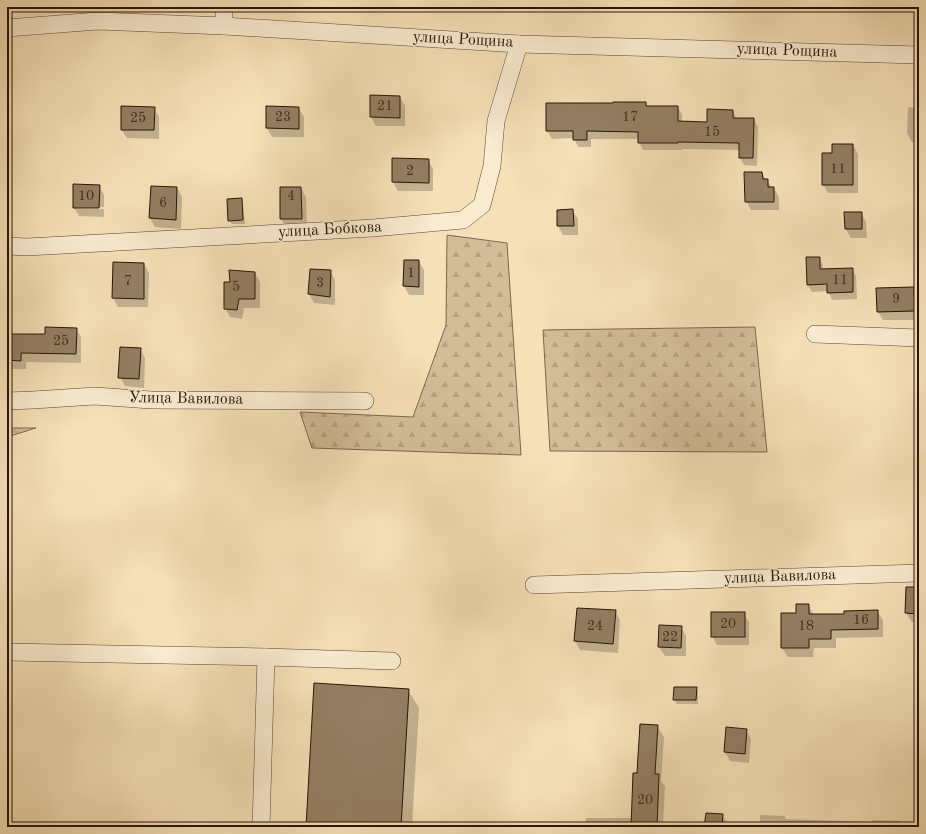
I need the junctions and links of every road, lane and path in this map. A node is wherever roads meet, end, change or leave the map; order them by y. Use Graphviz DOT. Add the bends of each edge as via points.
graph roads {
  1 [pos="224,7"];
  2 [pos="224,26"];
  3 [pos="7,28"];
  4 [pos="519,44"];
  5 [pos="919,55"];
  6 [pos="7,246"];
  7 [pos="815,334"];
  8 [pos="919,338"];
  9 [pos="7,401"];
  10 [pos="364,401"];
  11 [pos="919,572"];
  12 [pos="534,585"];
  13 [pos="7,652"];
  14 [pos="266,657"];
  15 [pos="392,661"];
  16 [pos="261,827"];
  1 -- 2 [label="street"];
  2 -- 3 [label="street, улица Рощина" via="98,21"];
  2 -- 4 [label="street, улица Рощина"];
  4 -- 5 [label="street, улица Рощина"];
  4 -- 6 [label="street, улица Бобкова" via="496,121 492,166 482,206 464,220 373,228"];
  7 -- 8 [label="street"];
  9 -- 10 [label="street, Улица Вавилова" via="95,396 151,400"];
  11 -- 12 [label="street, улица Вавилова"];
  13 -- 14 [label="street"];
  14 -- 15 [label="street"];
  14 -- 16 [label="street"];
}
